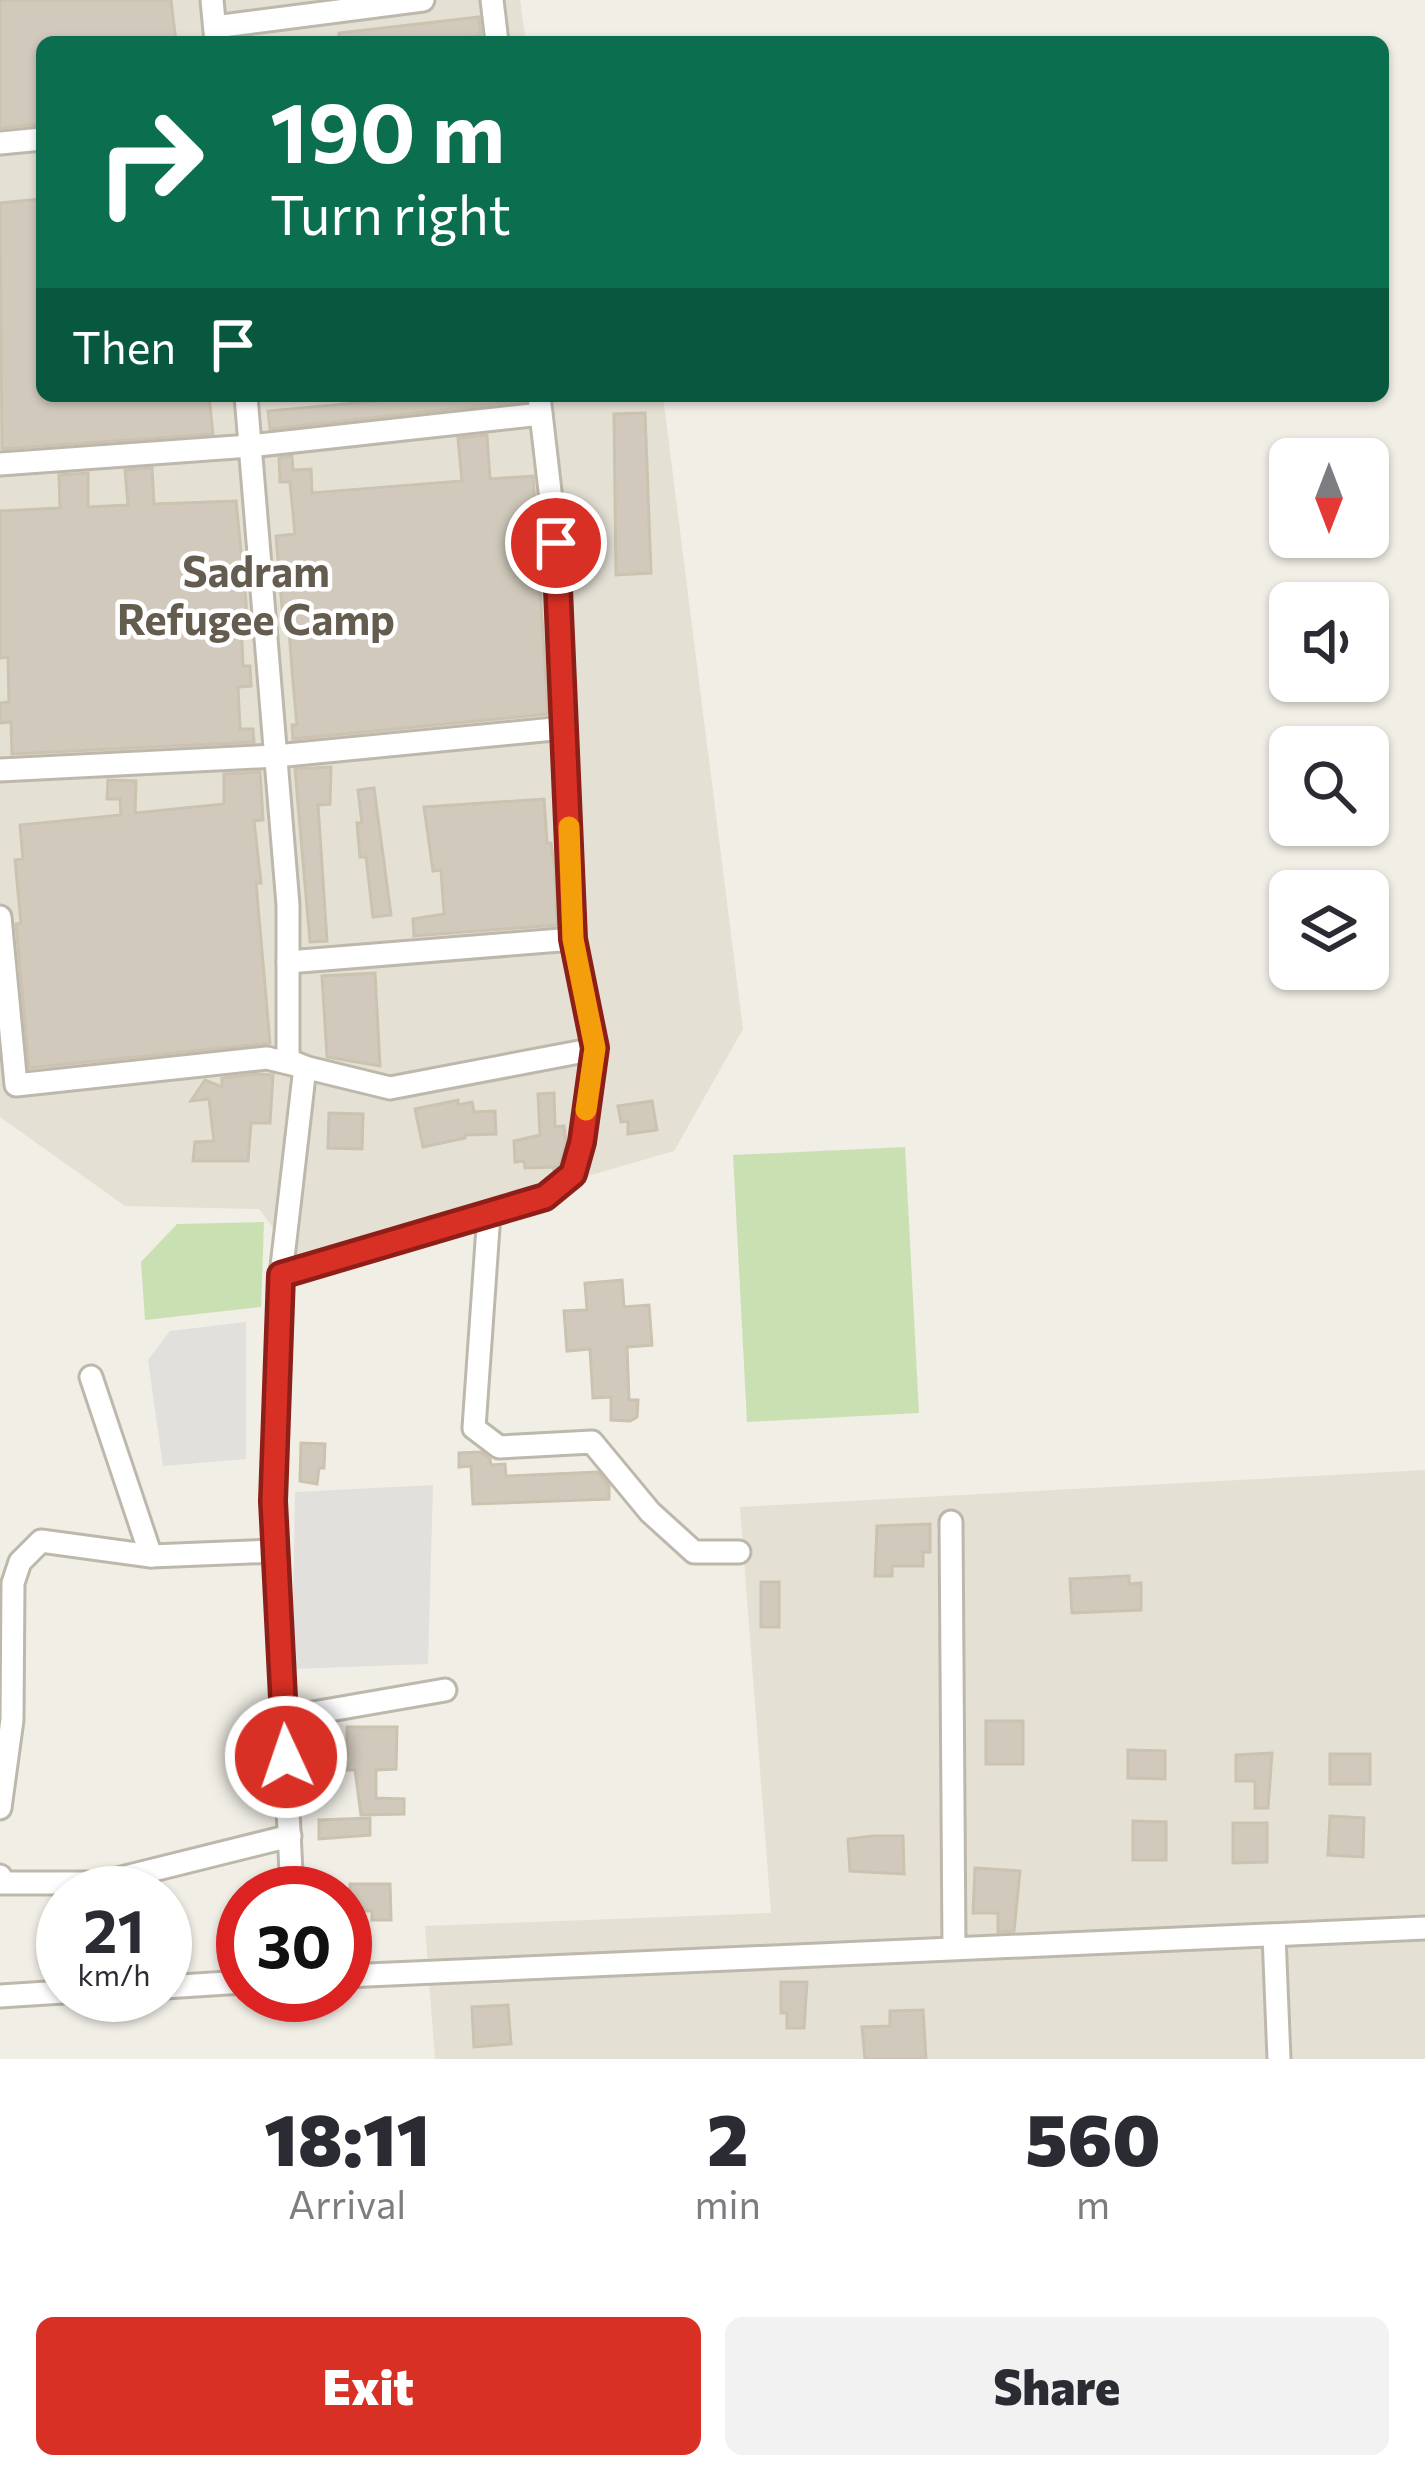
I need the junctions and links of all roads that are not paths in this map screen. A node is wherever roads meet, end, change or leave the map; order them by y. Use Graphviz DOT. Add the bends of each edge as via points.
graph roads {
  1 [pos="212,0"];
  2 [pos="423,0"];
  3 [pos="492,0"];
  4 [pos="215,34"];
  5 [pos="496,36"];
  6 [pos="36,140"];
  7 [pos="0,143"];
  8 [pos="246,402"];
  9 [pos="540,405"];
  10 [pos="250,446"];
  11 [pos="0,464"];
  12 [pos="564,728"];
  13 [pos="276,756"];
  14 [pos="0,770"];
  15 [pos="0,917"];
  16 [pos="573,939"];
  17 [pos="289,962"];
  18 [pos="595,1048"];
  19 [pos="305,1067"];
  20 [pos="489,1213"];
  21 [pos="281,1275"];
  22 [pos="91,1378"];
  23 [pos="951,1522"];
  24 [pos="276,1551"];
  25 [pos="739,1552"];
  26 [pos="151,1556"];
  27 [pos="445,1690"];
  28 [pos="284,1718"];
  29 [pos="0,1808"];
  30 [pos="290,1836"];
  31 [pos="291,1866"];
  32 [pos="0,1876"];
  33 [pos="1425,1928"];
  34 [pos="1274,1935"];
  35 [pos="954,1948"];
  36 [pos="372,1975"];
  37 [pos="36,1994"];
  38 [pos="0,1996"];
  39 [pos="1279,2059"];
  1 -- 4 [label="street"];
  2 -- 4 [label="street"];
  3 -- 5 [label="street"];
  6 -- 7 [label="street"];
  8 -- 10 [label="street"];
  9 -- 10 [label="street"];
  9 -- 12 [label="street"];
  10 -- 11 [label="street"];
  10 -- 13 [label="street"];
  12 -- 13 [label="street"];
  12 -- 16 [label="street"];
  13 -- 14 [label="street"];
  13 -- 17 [label="street"];
  15 -- 19 [label="street" via="16,1085 267,1058"];
  16 -- 17 [label="street"];
  16 -- 18 [label="street"];
  17 -- 19 [label="street" via="289,1060"];
  18 -- 19 [label="street" via="390,1088"];
  18 -- 20 [label="street" via="573,1174 545,1197"];
  19 -- 21 [label="street"];
  20 -- 21 [label="street"];
  20 -- 25 [label="street" via="474,1428 499,1447 592,1442 694,1552"];
  21 -- 24 [label="street"];
  22 -- 26 [label="street"];
  23 -- 35 [label="street"];
  24 -- 26 [label="street"];
  24 -- 28 [label="street"];
  26 -- 29 [label="street" via="40,1541 20,1562"];
  27 -- 28 [label="street"];
  28 -- 30 [label="street"];
  30 -- 31 [label="street"];
  30 -- 32 [label="street" via="101,1883 1,1883"];
  33 -- 34 [label="street"];
  34 -- 35 [label="street"];
  34 -- 39 [label="street"];
  35 -- 36 [label="street"];
  37 -- 38 [label="street"];
}
